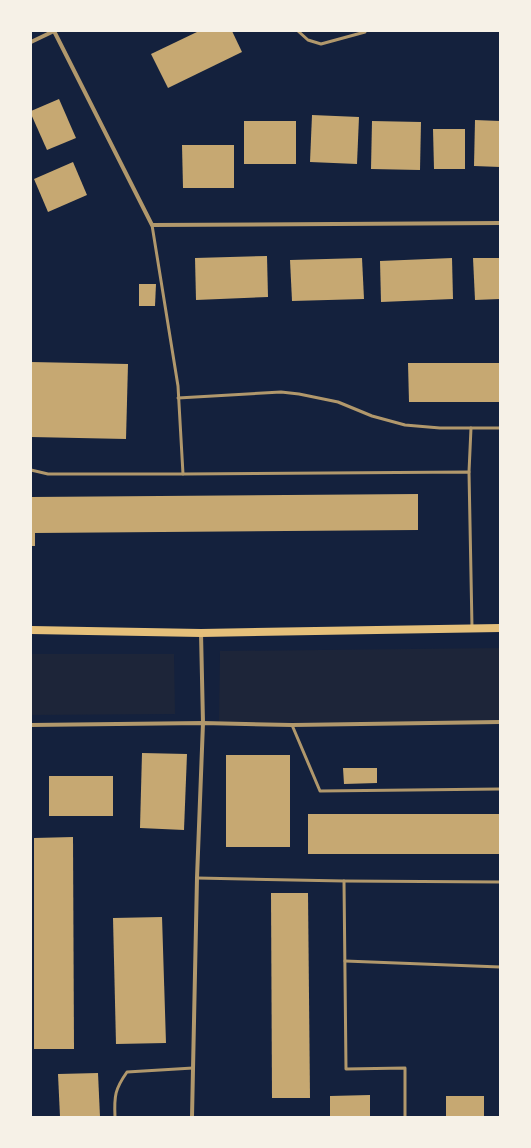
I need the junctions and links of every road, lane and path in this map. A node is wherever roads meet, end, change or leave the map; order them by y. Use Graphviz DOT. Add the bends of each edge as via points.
graph roads {
  1 [pos="54,31"];
  2 [pos="298,31"];
  3 [pos="365,32"];
  4 [pos="31,42"];
  5 [pos="500,223"];
  6 [pos="152,225"];
  7 [pos="178,398"];
  8 [pos="472,428"];
  9 [pos="500,428"];
  10 [pos="31,470"];
  11 [pos="469,472"];
  12 [pos="183,474"];
  13 [pos="472,628"];
  14 [pos="500,628"];
  15 [pos="31,630"];
  16 [pos="201,633"];
  17 [pos="500,722"];
  18 [pos="203,723"];
  19 [pos="31,725"];
  20 [pos="292,725"];
  21 [pos="500,789"];
  22 [pos="197,878"];
  23 [pos="344,881"];
  24 [pos="500,882"];
  25 [pos="345,961"];
  26 [pos="500,967"];
  27 [pos="193,1068"];
  28 [pos="115,1117"];
  29 [pos="192,1117"];
  30 [pos="405,1117"];
  1 -- 4 [label="street"];
  1 -- 6 [label="street"];
  2 -- 3 [label="lane" via="308,40 321,44"];
  5 -- 6 [label="street"];
  6 -- 7 [label="lane"];
  7 -- 8 [label="lane" via="281,392 338,402 372,416 405,425"];
  7 -- 12 [label="lane"];
  8 -- 9 [label="lane"];
  8 -- 11 [label="lane"];
  10 -- 12 [label="lane" via="48,474"];
  11 -- 12 [label="lane"];
  11 -- 13 [label="lane"];
  13 -- 14 [label="main road"];
  13 -- 16 [label="main road"];
  15 -- 16 [label="main road"];
  16 -- 18 [label="street"];
  17 -- 20 [label="street"];
  18 -- 19 [label="street"];
  18 -- 20 [label="street"];
  18 -- 22 [label="street"];
  20 -- 21 [label="lane" via="320,791"];
  22 -- 23 [label="lane"];
  22 -- 27 [label="street"];
  23 -- 24 [label="lane"];
  23 -- 25 [label="lane"];
  25 -- 26 [label="lane"];
  25 -- 30 [label="lane" via="346,1069 405,1068"];
  27 -- 28 [label="lane" via="127,1072 118,1084 114,1101"];
  27 -- 29 [label="street"];
}
